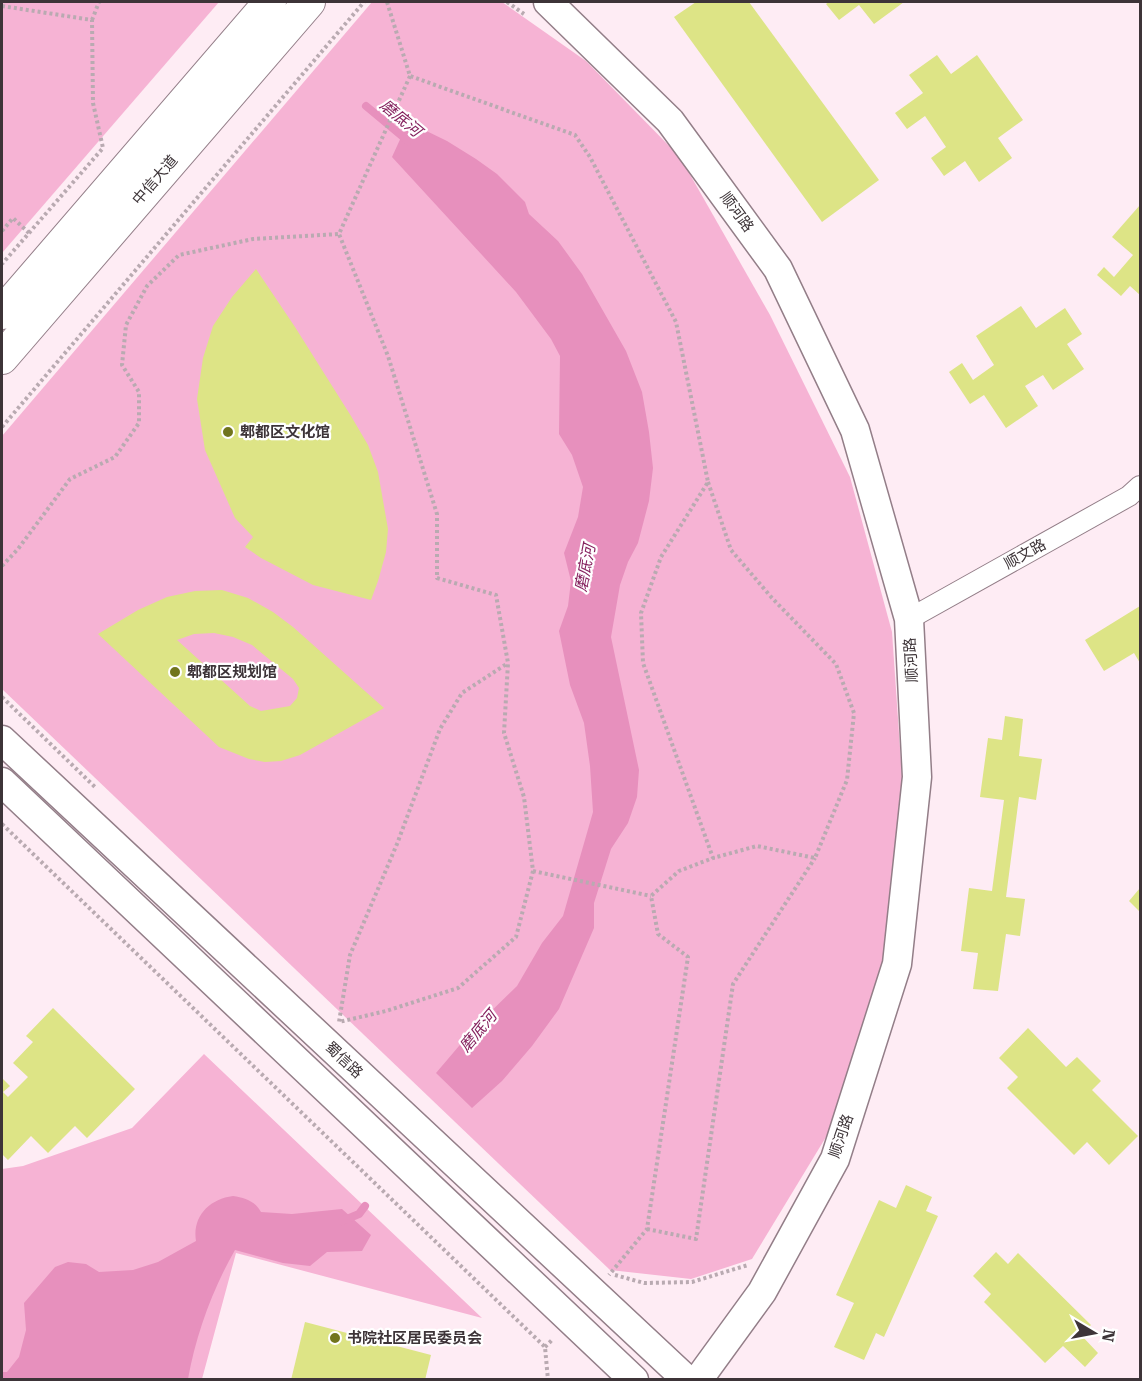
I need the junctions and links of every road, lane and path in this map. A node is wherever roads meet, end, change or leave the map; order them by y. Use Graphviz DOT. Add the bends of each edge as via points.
graph roads {
  1 [pos="99,2"];
  2 [pos="270,2"];
  3 [pos="309,2"];
  4 [pos="364,2"];
  5 [pos="387,2"];
  6 [pos="507,2"];
  7 [pos="2,6"];
  8 [pos="536,8"];
  9 [pos="92,20"];
  10 [pos="410,76"];
  11 [pos="2,231"];
  12 [pos="29,233"];
  13 [pos="339,234"];
  14 [pos="2,264"];
  15 [pos="2,313"];
  16 [pos="2,358"];
  17 [pos="2,427"];
  18 [pos="708,482"];
  19 [pos="1140,486"];
  20 [pos="2,566"];
  21 [pos="909,619"];
  22 [pos="508,663"];
  23 [pos="2,740"];
  24 [pos="2,782"];
  25 [pos="2,824"];
  26 [pos="713,858"];
  27 [pos="815,858"];
  28 [pos="533,871"];
  29 [pos="651,896"];
  30 [pos="647,1229"];
  31 [pos="756,1262"];
  32 [pos="602,1283"];
  33 [pos="570,1319"];
  34 [pos="545,1347"];
  35 [pos="548,1380"];
  36 [pos="634,1380"];
  37 [pos="687,1380"];
  38 [pos="698,1380"];
  1 -- 9 [label="path"];
  2 -- 15 [label="main road, 中信大道"];
  3 -- 16 [label="main road, 中信大道"];
  4 -- 17 [label="path"];
  5 -- 10 [label="path"];
  6 -- 8 [label="path"];
  7 -- 9 [label="path"];
  8 -- 21 [label="main road, 顺河路" via="670,121 778,269 855,430"];
  9 -- 12 [label="path" via="93,103 104,148"];
  10 -- 13 [label="path"];
  10 -- 18 [label="path" via="575,135 676,322"];
  11 -- 12 [label="path" via="13,218"];
  12 -- 14 [label="path"];
  13 -- 20 [label="path" via="253,240 179,255 147,286 126,325 122,365 139,393 139,423 115,457 70,479"];
  13 -- 22 [label="path" via="388,356 437,514 436,578 496,595"];
  18 -- 26 [label="path" via="661,557 641,613 644,663"];
  18 -- 27 [label="path" via="731,550 836,664 854,712 847,780"];
  19 -- 21 [label="street, 顺文路" via="1129,496"];
  21 -- 38 [label="main road, 顺河路" via="917,777 897,964 835,1159 762,1292"];
  22 -- 28 [label="path" via="504,733 524,797"];
  22 -- 28 [label="path" via="462,693 440,729 350,955 339,1022 458,988 516,937"];
  23 -- 32 [label="main road, 蜀信路"];
  24 -- 33 [label="main road"];
  25 -- 34 [label="path"];
  26 -- 27 [label="path" via="757,846"];
  26 -- 29 [label="path" via="679,871"];
  27 -- 30 [label="path" via="732,984 696,1239"];
  28 -- 29 [label="path"];
  29 -- 30 [label="path" via="658,934 688,957"];
  30 -- 32 [label="path"];
  31 -- 32 [label="path" via="692,1282"];
  32 -- 37 [label="main road, 蜀信路"];
  33 -- 34 [label="path"];
  33 -- 36 [label="main road"];
  34 -- 35 [label="path"];
}
